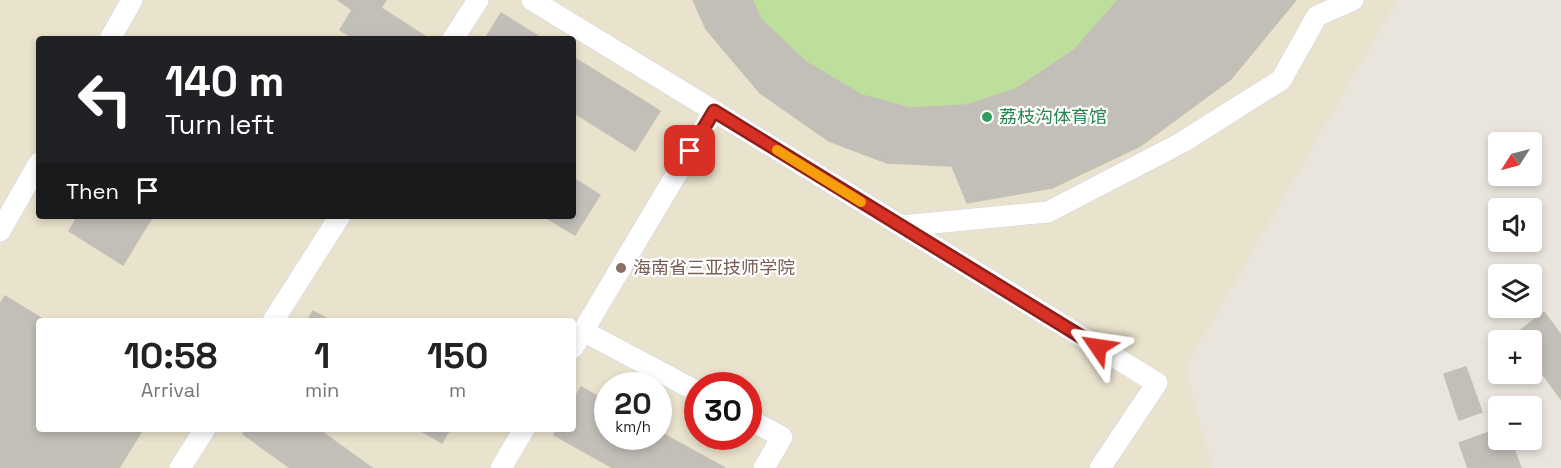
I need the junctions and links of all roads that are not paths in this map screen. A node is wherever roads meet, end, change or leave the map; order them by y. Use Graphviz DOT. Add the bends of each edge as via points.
graph roads {
  1 [pos="132,0"];
  2 [pos="478,0"];
  3 [pos="532,0"];
  4 [pos="1353,0"];
  5 [pos="112,36"];
  6 [pos="455,36"];
  7 [pos="714,111"];
  8 [pos="36,168"];
  9 [pos="338,219"];
  10 [pos="901,226"];
  11 [pos="0,231"];
  12 [pos="275,318"];
  13 [pos="578,339"];
  14 [pos="684,386"];
  15 [pos="762,426"];
  16 [pos="203,432"];
  17 [pos="522,432"];
  18 [pos="180,468"];
  19 [pos="501,468"];
  20 [pos="764,468"];
  21 [pos="1100,468"];
  1 -- 5 [label="street"];
  2 -- 6 [label="street"];
  3 -- 7 [label="street"];
  4 -- 10 [label="street" via="1317,16 1281,80 1181,143 1048,212"];
  7 -- 10 [label="street"];
  7 -- 13 [label="street"];
  8 -- 11 [label="street"];
  9 -- 12 [label="street"];
  10 -- 21 [label="street" via="1157,383"];
  13 -- 14 [label="street"];
  15 -- 20 [label="street" via="782,436"];
  16 -- 18 [label="street"];
  17 -- 19 [label="street"];
}
